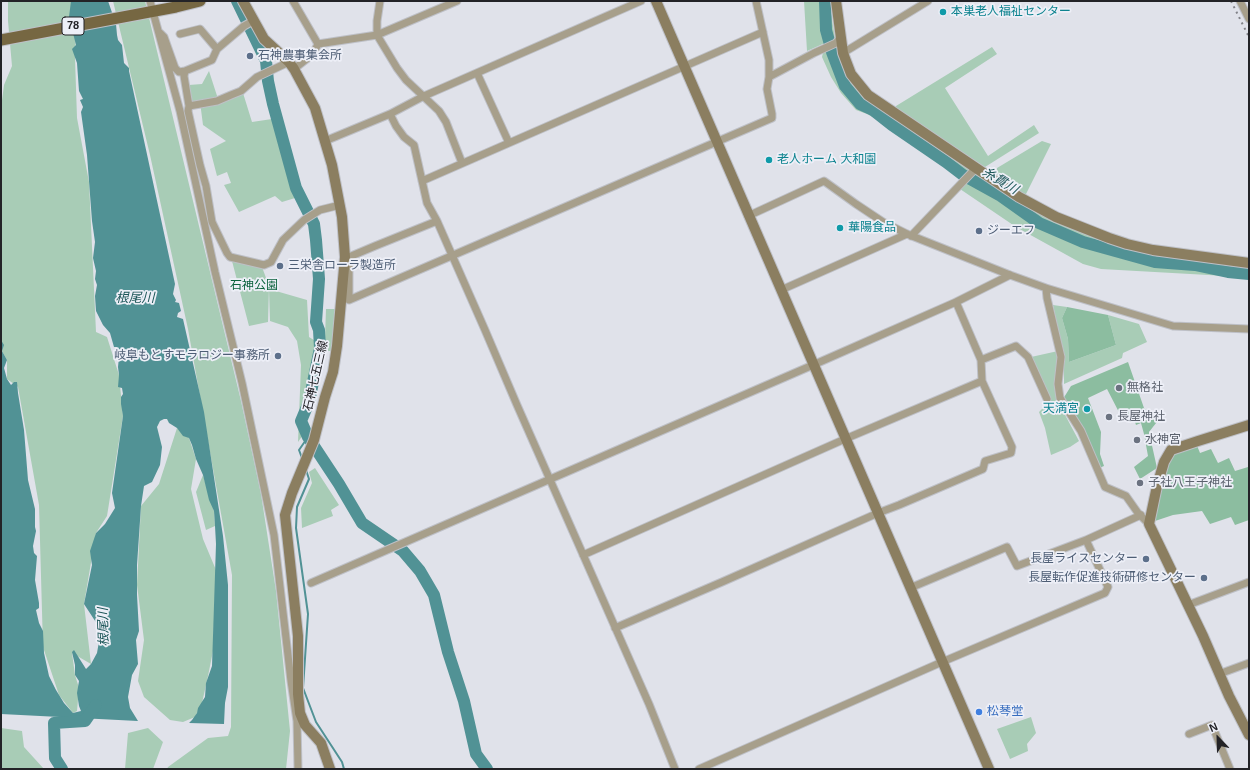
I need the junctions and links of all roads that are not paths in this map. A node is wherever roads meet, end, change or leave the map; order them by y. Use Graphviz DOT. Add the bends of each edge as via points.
graph roads {
  1 [pos="200,1"];
  2 [pos="243,1"];
  3 [pos="294,1"];
  4 [pos="380,1"];
  5 [pos="457,1"];
  6 [pos="642,1"];
  7 [pos="656,1"];
  8 [pos="756,1"];
  9 [pos="836,1"];
  10 [pos="928,1"];
  11 [pos="1240,1"];
  12 [pos="150,8"];
  13 [pos="1249,19"];
  14 [pos="249,23"];
  15 [pos="158,32"];
  16 [pos="763,32"];
  17 [pos="180,34"];
  18 [pos="377,35"];
  19 [pos="1,40"];
  20 [pos="838,40"];
  21 [pos="318,44"];
  22 [pos="217,49"];
  23 [pos="843,53"];
  24 [pos="292,66"];
  25 [pos="684,66"];
  26 [pos="186,71"];
  27 [pos="478,73"];
  28 [pos="769,77"];
  29 [pos="424,96"];
  30 [pos="189,106"];
  31 [pos="390,114"];
  32 [pos="325,141"];
  33 [pos="716,141"];
  34 [pos="509,142"];
  35 [pos="462,163"];
  36 [pos="973,171"];
  37 [pos="422,181"];
  38 [pos="340,205"];
  39 [pos="748,216"];
  40 [pos="437,221"];
  41 [pos="909,235"];
  42 [pos="452,256"];
  43 [pos="347,257"];
  44 [pos="1249,264"];
  45 [pos="1010,275"];
  46 [pos="1046,288"];
  47 [pos="781,290"];
  48 [pos="956,302"];
  49 [pos="1249,329"];
  50 [pos="981,360"];
  51 [pos="813,365"];
  52 [pos="982,382"];
  53 [pos="1047,399"];
  54 [pos="1249,426"];
  55 [pos="845,439"];
  56 [pos="549,478"];
  57 [pos="878,513"];
  58 [pos="1141,515"];
  59 [pos="1149,524"];
  60 [pos="1086,540"];
  61 [pos="583,555"];
  62 [pos="311,582"];
  63 [pos="1249,582"];
  64 [pos="910,588"];
  65 [pos="1188,605"];
  66 [pos="615,628"];
  67 [pos="942,662"];
  68 [pos="1249,663"];
  69 [pos="1219,674"];
  70 [pos="1190,734"];
  71 [pos="1249,734"];
  72 [pos="298,769"];
  73 [pos="330,769"];
  74 [pos="675,769"];
  75 [pos="699,769"];
  76 [pos="989,769"];
  77 [pos="1230,769"];
  1 -- 12 [label="main road, 78" via="176,7"];
  2 -- 14 [label="street, 石神七五三線"];
  3 -- 21 [label="street"];
  4 -- 18 [label="street"];
  5 -- 18 [label="street"];
  6 -- 27 [label="street"];
  7 -- 25 [label="street"];
  8 -- 16 [label="street"];
  9 -- 20 [label="street"];
  10 -- 23 [label="street"];
  11 -- 13 [label="street"];
  12 -- 15 [label="street"];
  12 -- 19 [label="main road, 78"];
  14 -- 22 [label="street"];
  14 -- 24 [label="street, 石神七五三線"];
  15 -- 26 [label="street" via="164,37 175,68 179,72"];
  15 -- 72 [label="street" via="182,118 274,535 297,721"];
  16 -- 25 [label="street"];
  16 -- 28 [label="street" via="769,60"];
  17 -- 22 [label="street" via="200,29"];
  18 -- 21 [label="street"];
  18 -- 29 [label="street" via="406,80"];
  20 -- 23 [label="street"];
  20 -- 28 [label="street"];
  21 -- 24 [label="street" via="314,54"];
  22 -- 26 [label="street" via="212,60"];
  23 -- 36 [label="street" via="851,74 868,95"];
  24 -- 30 [label="street" via="257,77 241,90 217,101"];
  24 -- 32 [label="street, 石神七五三線" via="314,108"];
  25 -- 33 [label="street"];
  25 -- 34 [label="street"];
  26 -- 30 [label="street" via="184,76"];
  27 -- 29 [label="street"];
  27 -- 34 [label="street"];
  28 -- 33 [label="street" via="767,90 772,118"];
  29 -- 31 [label="street"];
  29 -- 35 [label="street" via="446,122"];
  30 -- 38 [label="street" via="212,222 230,257 264,265 270,262 283,240 304,220 320,210"];
  31 -- 32 [label="street"];
  31 -- 37 [label="street" via="400,131 414,146"];
  32 -- 38 [label="street, 石神七五三線" via="336,179"];
  33 -- 39 [label="street"];
  33 -- 42 [label="street"];
  34 -- 35 [label="street"];
  35 -- 37 [label="street"];
  36 -- 41 [label="street"];
  36 -- 44 [label="street" via="1056,217 1109,238 1152,250"];
  37 -- 40 [label="street" via="427,202"];
  38 -- 43 [label="street, 石神七五三線"];
  39 -- 41 [label="street" via="824,181 883,222"];
  39 -- 47 [label="street"];
  40 -- 42 [label="street"];
  40 -- 43 [label="street"];
  41 -- 45 [label="street"];
  41 -- 47 [label="street"];
  42 -- 43 [label="street" via="349,300"];
  42 -- 56 [label="street"];
  43 -- 73 [label="street, 石神七五三線" via="333,372 314,440 285,515 298,636 300,713 306,725 321,742"];
  45 -- 46 [label="street"];
  45 -- 48 [label="street"];
  46 -- 49 [label="street" via="1174,326"];
  46 -- 58 [label="street" via="1046,298 1061,357 1058,384 1060,398 1081,431 1105,488 1126,496"];
  47 -- 51 [label="street"];
  48 -- 50 [label="street"];
  48 -- 51 [label="street"];
  50 -- 52 [label="street"];
  50 -- 53 [label="street" via="1016,346 1028,357"];
  51 -- 55 [label="street"];
  51 -- 56 [label="street"];
  52 -- 55 [label="street"];
  52 -- 57 [label="street" via="1012,447 1011,453 985,461 983,469"];
  54 -- 59 [label="street" via="1171,450 1163,467"];
  55 -- 57 [label="street"];
  55 -- 61 [label="street"];
  56 -- 61 [label="street"];
  56 -- 62 [label="street"];
  57 -- 64 [label="street"];
  57 -- 66 [label="street"];
  58 -- 59 [label="street"];
  58 -- 60 [label="street"];
  59 -- 65 [label="street"];
  60 -- 64 [label="street" via="1017,566 1007,546"];
  60 -- 67 [label="street" via="1108,587 1105,593"];
  61 -- 66 [label="street"];
  63 -- 65 [label="street"];
  64 -- 67 [label="street"];
  65 -- 69 [label="street"];
  66 -- 74 [label="street"];
  67 -- 75 [label="street"];
  67 -- 76 [label="street"];
  68 -- 69 [label="street"];
  69 -- 71 [label="street"];
  70 -- 77 [label="street" via="1212,725"];
}
